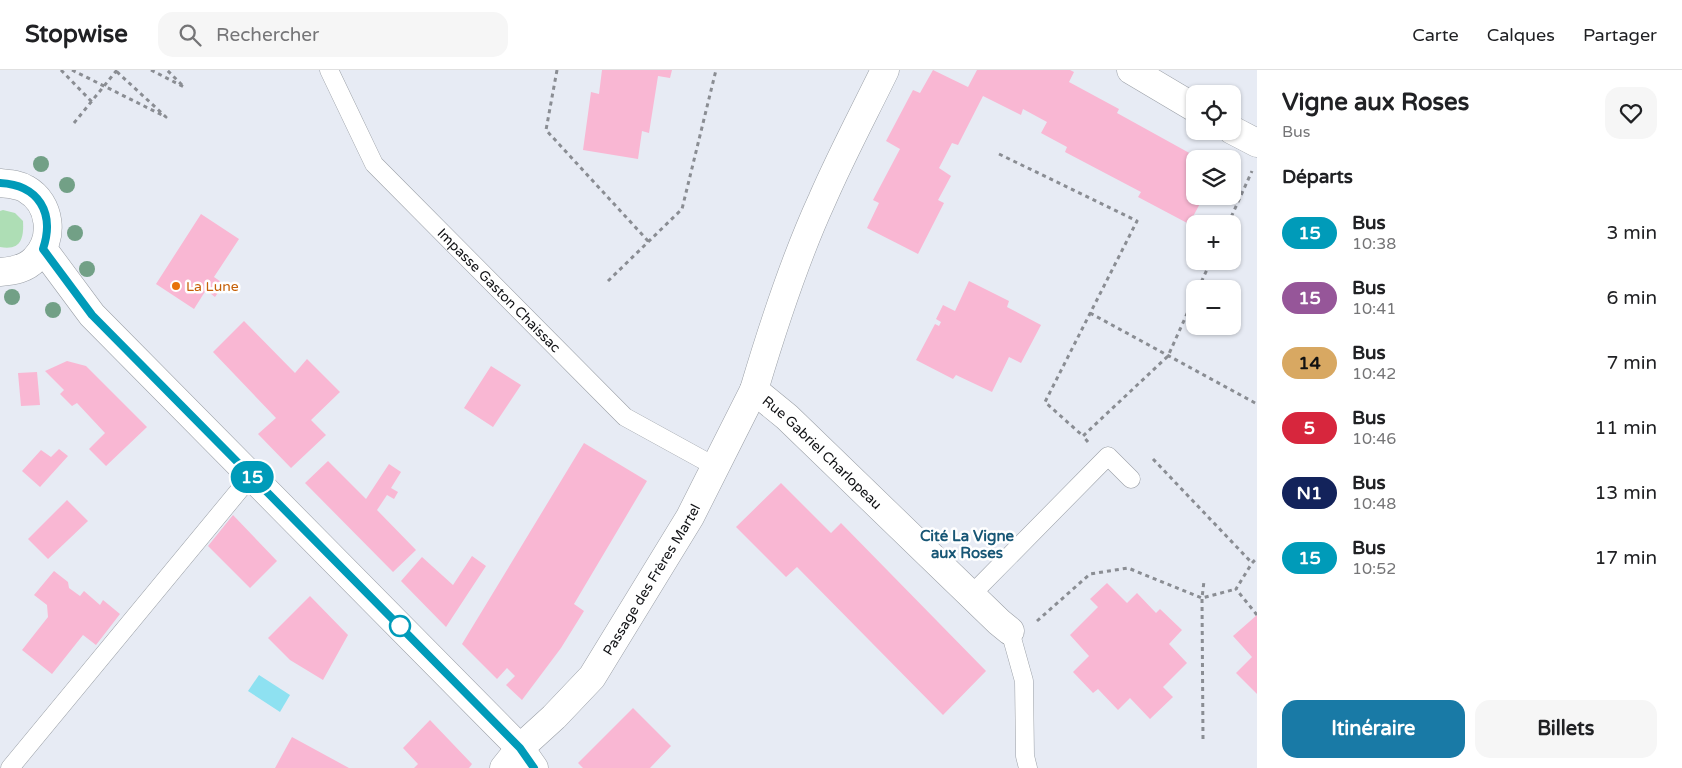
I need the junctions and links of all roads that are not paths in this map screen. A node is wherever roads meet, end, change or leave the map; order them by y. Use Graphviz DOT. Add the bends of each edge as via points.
graph roads {
  1 [pos="329,70"];
  2 [pos="885,70"];
  3 [pos="1131,70"];
  4 [pos="1186,103"];
  5 [pos="1241,140"];
  6 [pos="1255,155"];
  7 [pos="0,183"];
  8 [pos="22,263"];
  9 [pos="754,390"];
  10 [pos="716,467"];
  11 [pos="251,476"];
  12 [pos="1131,479"];
  13 [pos="971,595"];
  14 [pos="1012,637"];
  15 [pos="519,761"];
  16 [pos="10,768"];
  17 [pos="1028,768"];
  1 -- 10 [label="lane, Impasse Gaston Chaissac" via="374,164 625,417"];
  2 -- 9 [label="street, Rue Gabriel Charlopeau" via="807,234"];
  3 -- 4 [label="street"];
  5 -- 6 [label="street"];
  7 -- 8 [label="street" via="26,189 45,209 47,236"];
  8 -- 11 [label="street" via="92,315"];
  9 -- 10 [label="street, Passage des Frères Martel"];
  9 -- 13 [label="street, Rue Gabriel Charlopeau" via="793,423"];
  10 -- 15 [label="street, Passage des Frères Martel" via="690,517 592,677"];
  11 -- 15 [label="street"];
  11 -- 16 [label="lane"];
  12 -- 13 [label="lane" via="1108,456"];
  13 -- 14 [label="street, Rue Gabriel Charlopeau"];
  14 -- 17 [label="lane" via="1024,681"];
}
